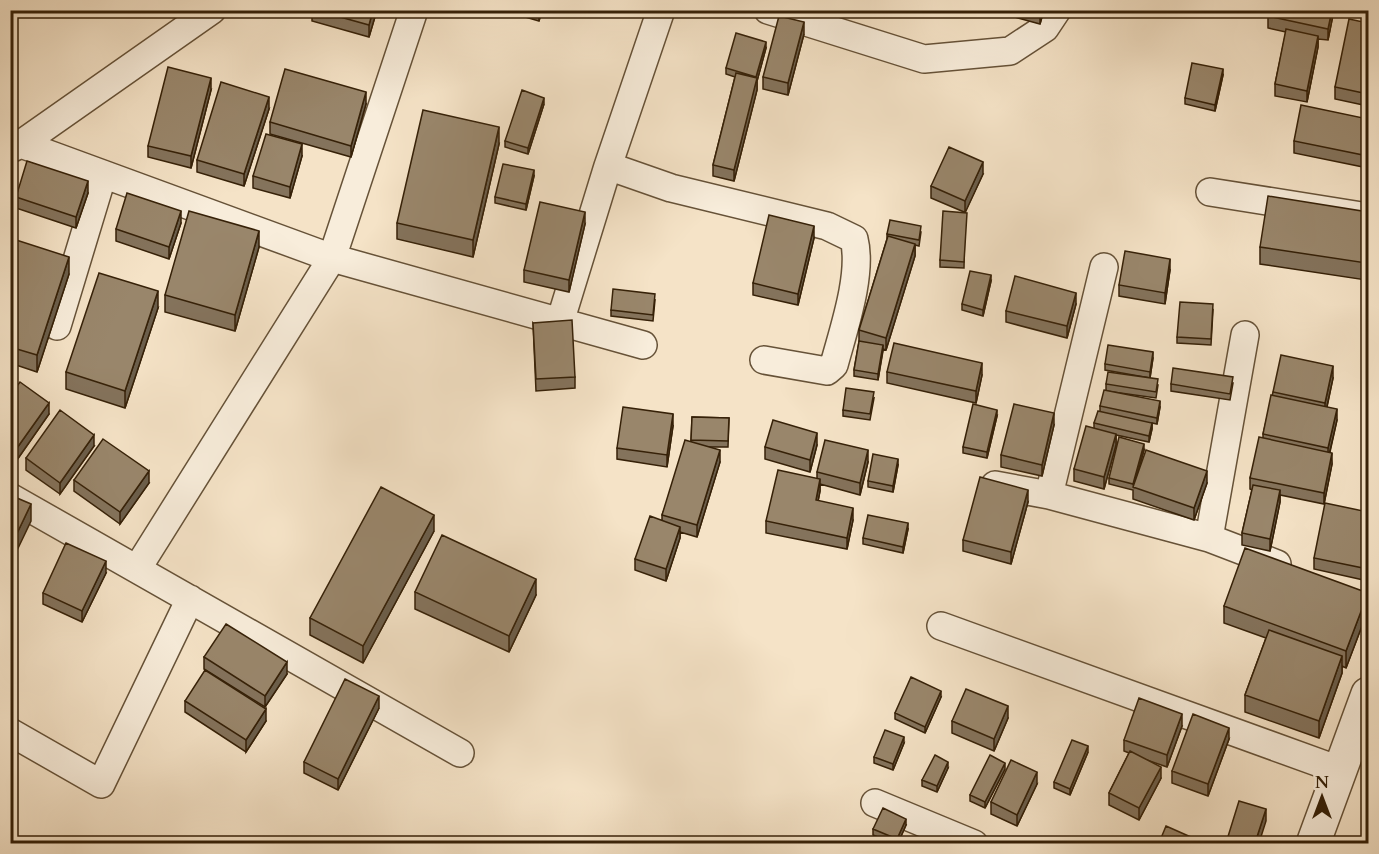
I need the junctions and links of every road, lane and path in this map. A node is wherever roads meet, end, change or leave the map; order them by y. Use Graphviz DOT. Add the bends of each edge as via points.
graph roads {
  1 [pos="212,10"];
  2 [pos="414,10"];
  3 [pos="661,10"];
  4 [pos="768,10"];
  5 [pos="1057,10"];
  6 [pos="16,146"];
  7 [pos="608,166"];
  8 [pos="104,174"];
  9 [pos="1210,192"];
  10 [pos="1368,217"];
  11 [pos="332,258"];
  12 [pos="1104,267"];
  13 [pos="560,322"];
  14 [pos="57,326"];
  15 [pos="1245,335"];
  16 [pos="643,345"];
  17 [pos="764,360"];
  18 [pos="995,485"];
  19 [pos="1049,495"];
  20 [pos="10,497"];
  21 [pos="1209,538"];
  22 [pos="137,569"];
  23 [pos="1305,574"];
  24 [pos="190,599"];
  25 [pos="941,626"];
  26 [pos="1368,694"];
  27 [pos="10,732"];
  28 [pos="460,753"];
  29 [pos="1339,770"];
  30 [pos="875,803"];
  31 [pos="974,843"];
  32 [pos="1313,843"];
  1 -- 6 [label="street"];
  2 -- 11 [label="street"];
  3 -- 7 [label="street"];
  4 -- 5 [label="street" via="924,58 1010,51 1045,28"];
  6 -- 8 [label="street"];
  7 -- 13 [label="street"];
  7 -- 17 [label="street" via="671,188 827,226 854,239 858,253 834,365 827,371"];
  8 -- 11 [label="street"];
  8 -- 14 [label="street"];
  9 -- 10 [label="street"];
  11 -- 13 [label="street"];
  11 -- 22 [label="street"];
  12 -- 19 [label="street"];
  13 -- 16 [label="street"];
  15 -- 21 [label="street"];
  18 -- 19 [label="street"];
  19 -- 21 [label="street"];
  20 -- 22 [label="street"];
  21 -- 23 [label="street"];
  22 -- 24 [label="street"];
  24 -- 27 [label="street" via="101,784"];
  24 -- 28 [label="street"];
  25 -- 29 [label="street"];
  26 -- 29 [label="street"];
  29 -- 32 [label="street"];
  30 -- 31 [label="street"];
}
